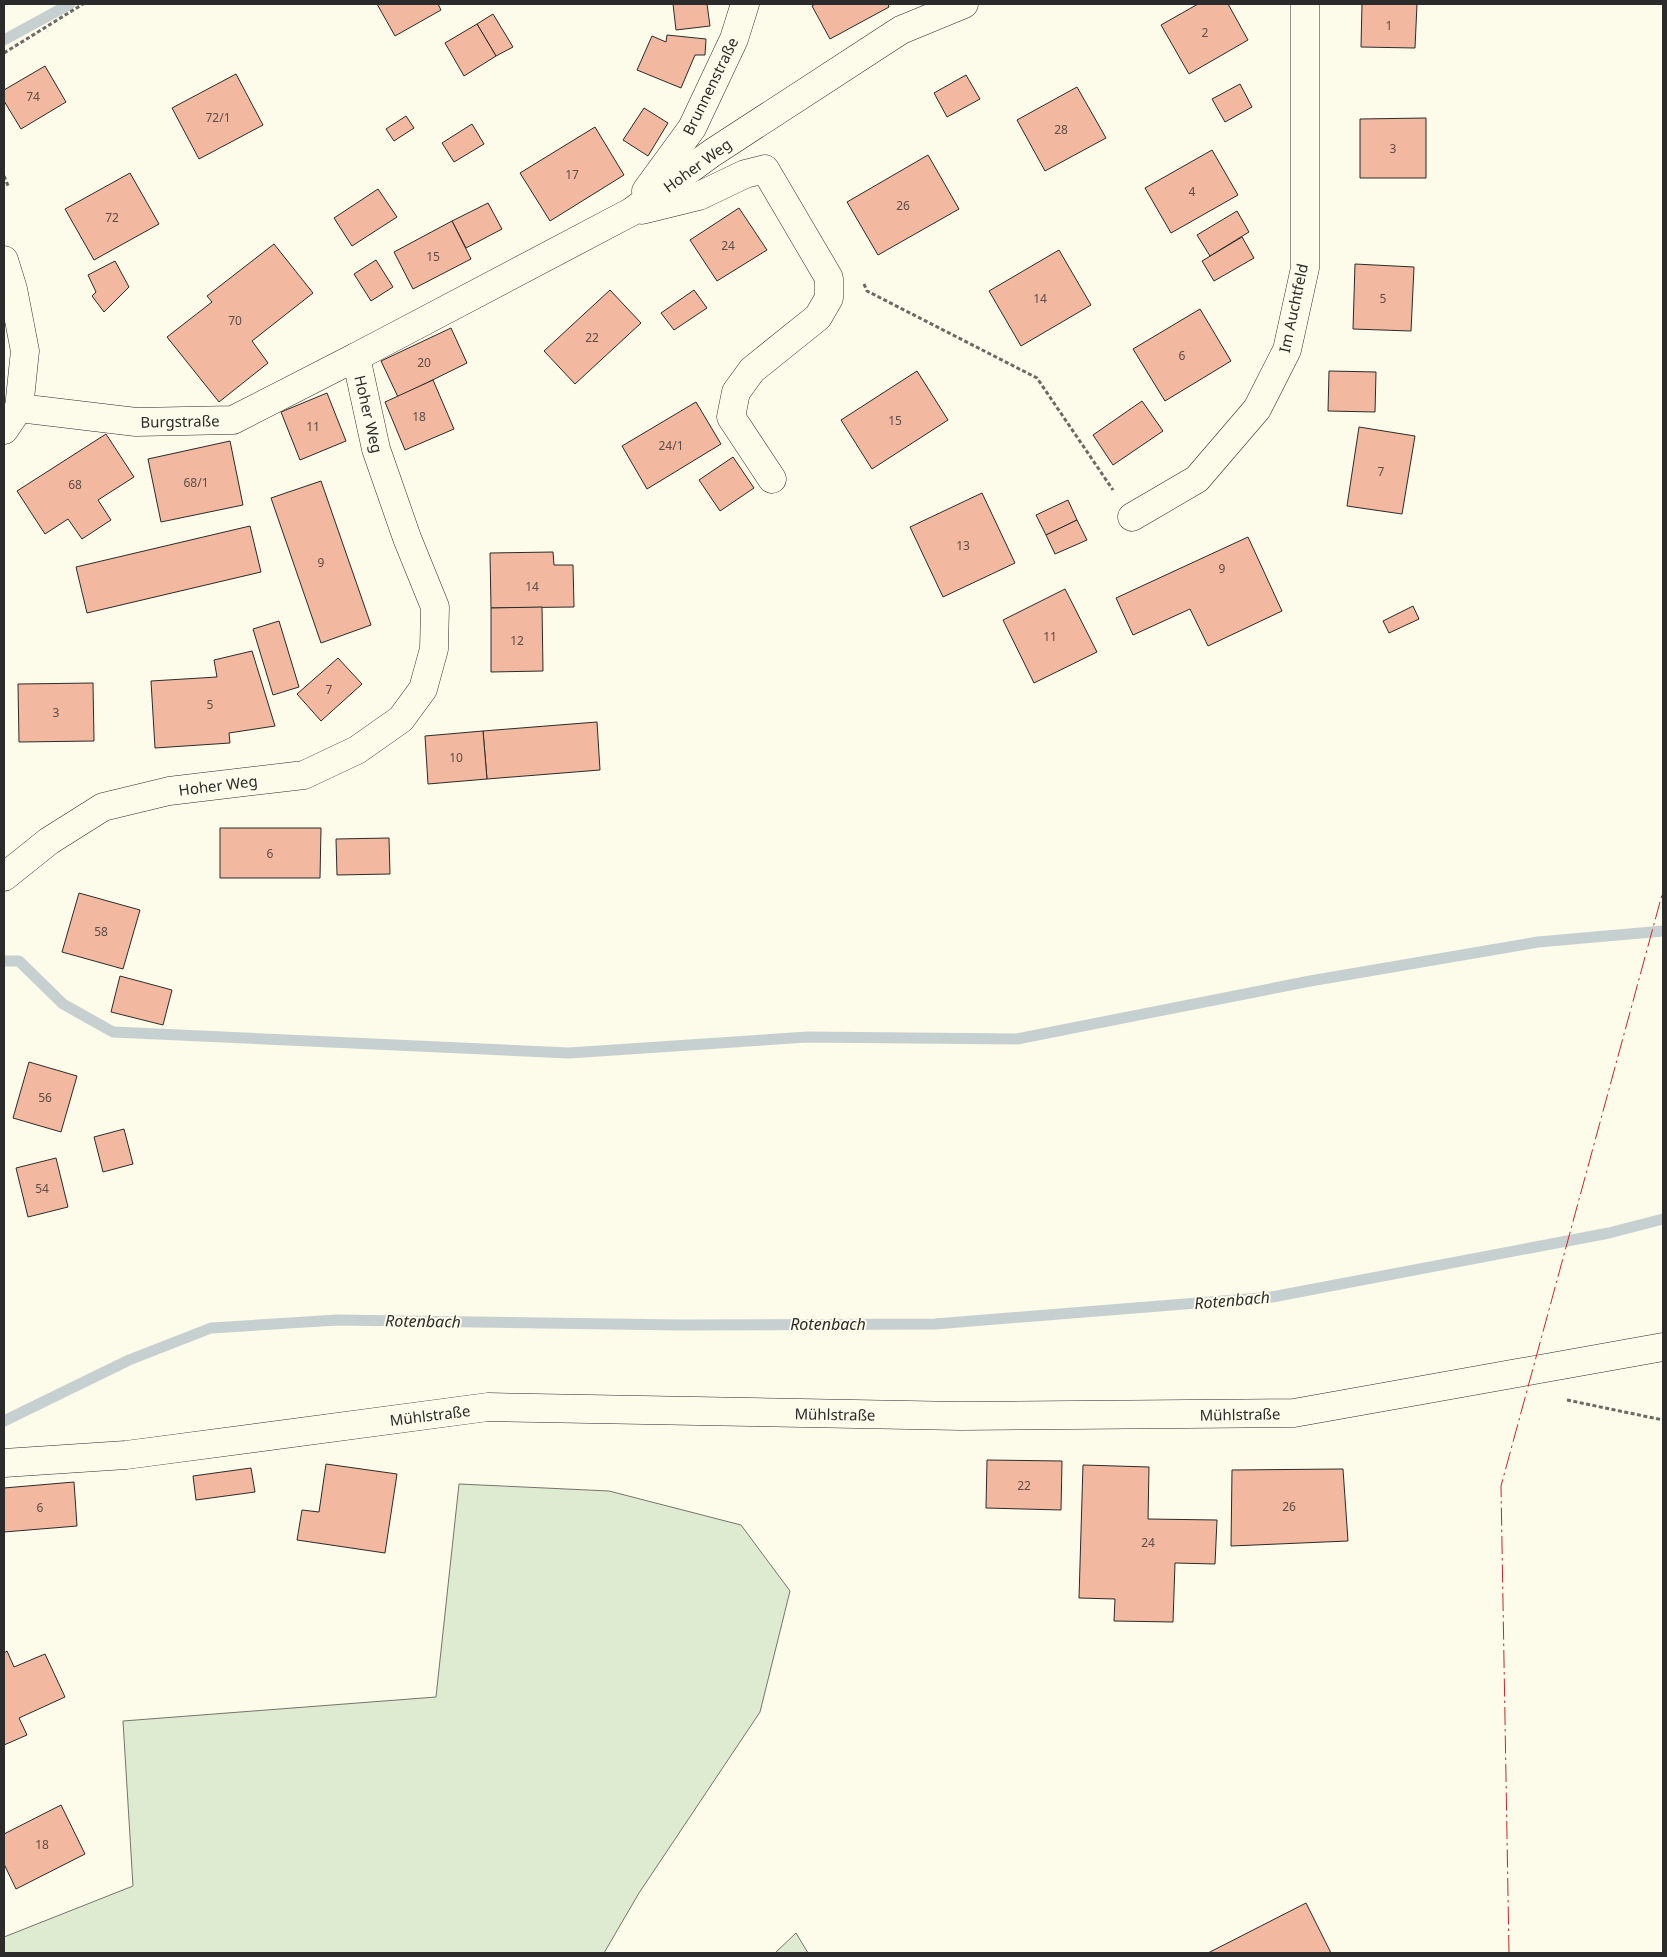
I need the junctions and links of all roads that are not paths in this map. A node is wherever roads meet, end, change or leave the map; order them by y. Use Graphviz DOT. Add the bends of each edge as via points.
graph roads {
  1 [pos="745,4"];
  2 [pos="964,4"];
  3 [pos="1305,4"];
  4 [pos="631,212"];
  5 [pos="4,260"];
  6 [pos="356,357"];
  7 [pos="19,408"];
  8 [pos="4,430"];
  9 [pos="772,479"];
  10 [pos="1132,517"];
  11 [pos="4,877"];
  12 [pos="1663,1348"];
  13 [pos="4,1463"];
  1 -- 4 [label="street, Brunnenstraße" via="734,39 692,128"];
  2 -- 4 [label="street, Hoher Weg" via="901,30 712,153"];
  3 -- 10 [label="street, Im Auchtfeld" via="1305,268 1287,350 1257,409 1197,478"];
  4 -- 6 [label="street, Hoher Weg"];
  4 -- 9 [label="street" via="699,196 745,174 766,169 829,278 829,298 818,317 752,370 736,392 731,417"];
  5 -- 7 [label="street" via="25,350"];
  6 -- 7 [label="street, Burgstraße" via="233,420 136,422"];
  6 -- 11 [label="street, Hoher Weg" via="376,449 435,607 434,649 423,689 401,719 386,730 357,750 304,775 169,791 103,808 49,842"];
  7 -- 8 [label="street"];
  12 -- 13 [label="street, Mühlstraße" via="1294,1413 961,1416 488,1407 126,1454"];
}
